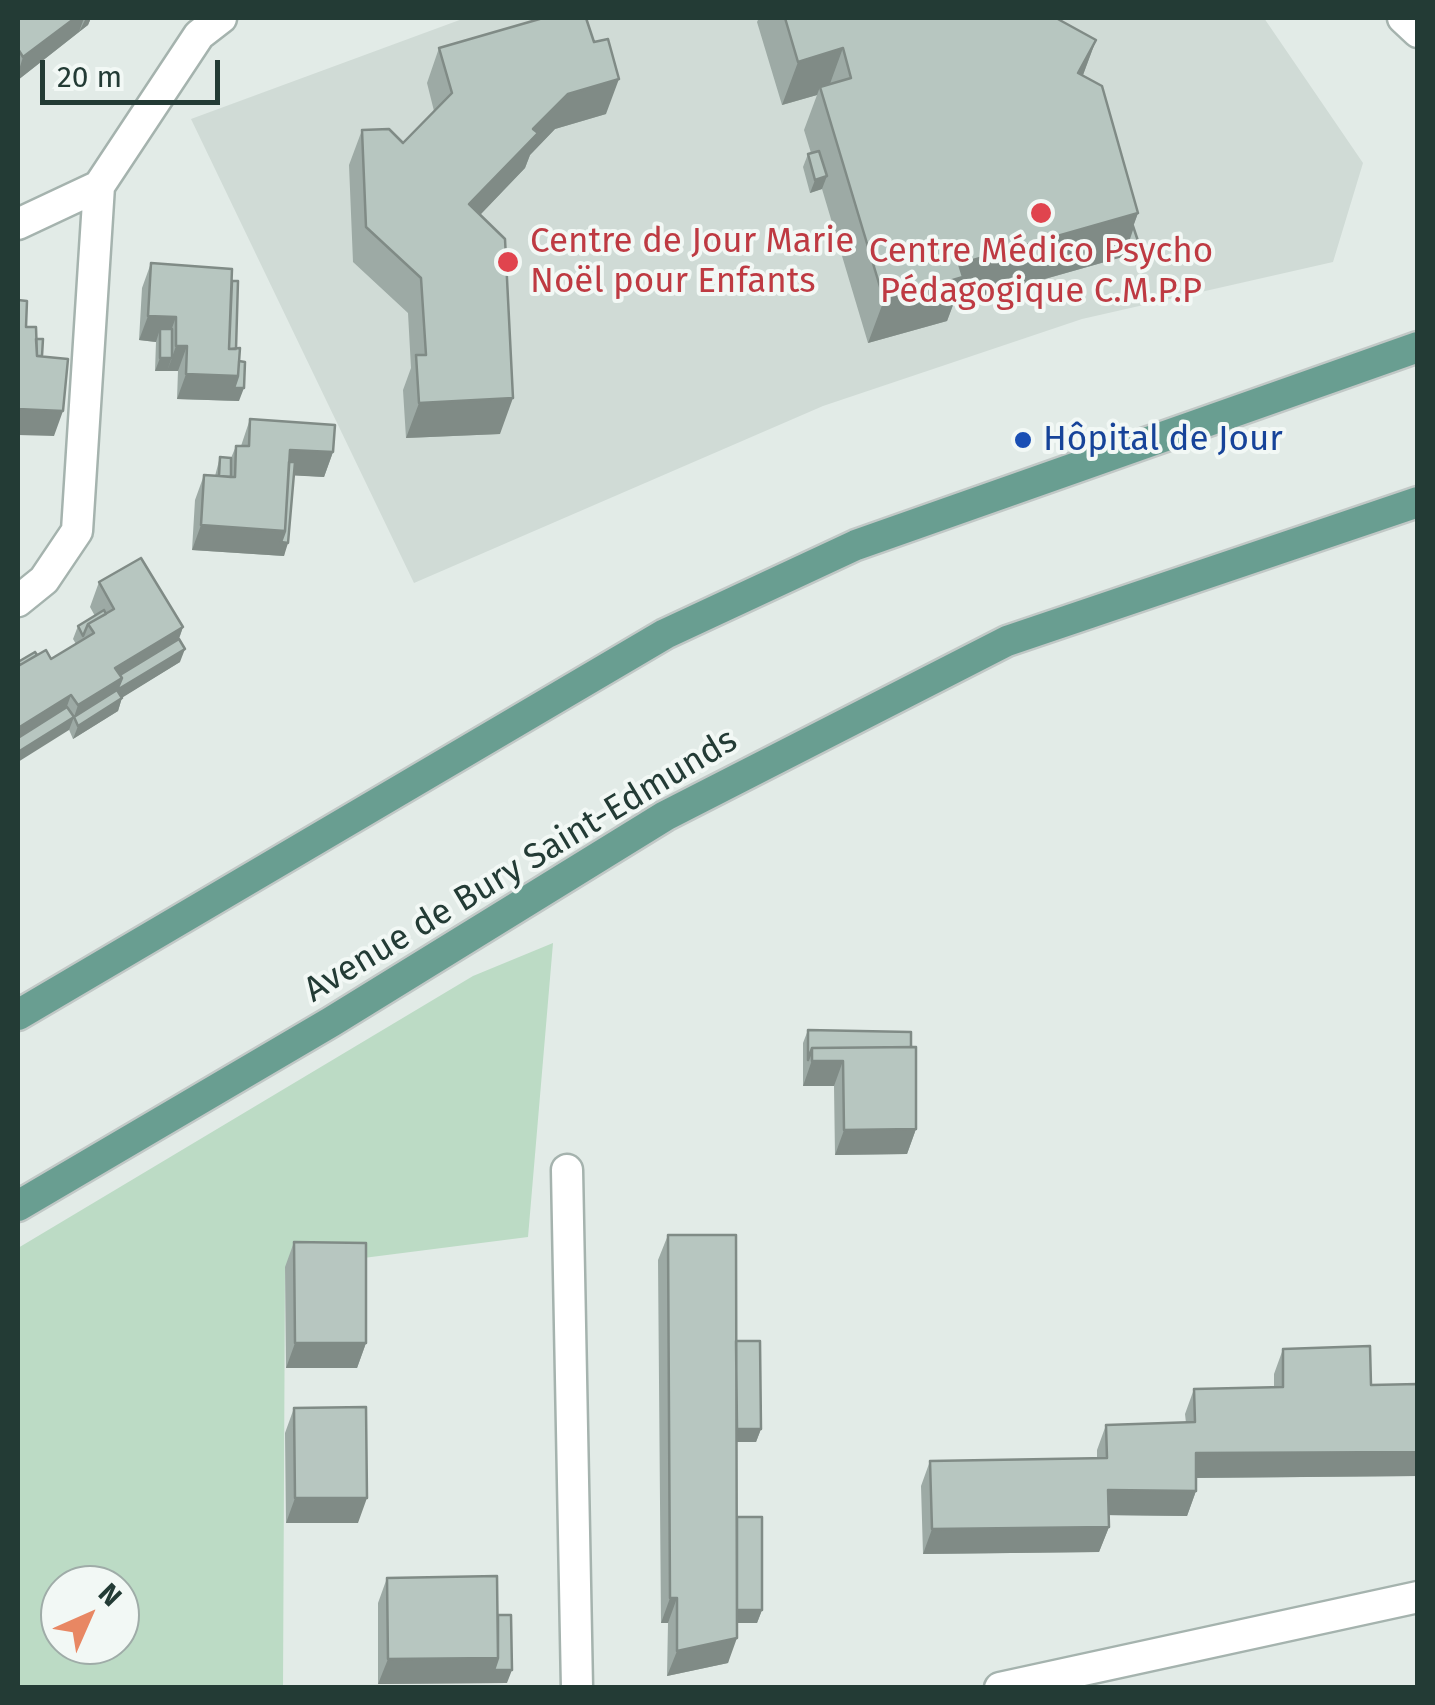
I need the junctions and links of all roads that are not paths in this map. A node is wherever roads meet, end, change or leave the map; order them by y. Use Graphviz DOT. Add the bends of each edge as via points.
graph roads {
  1 [pos="220,18"];
  2 [pos="1403,18"];
  3 [pos="1418,32"];
  4 [pos="99,186"];
  5 [pos="18,224"];
  6 [pos="1418,347"];
  7 [pos="1418,502"];
  8 [pos="18,601"];
  9 [pos="18,1015"];
  10 [pos="567,1170"];
  11 [pos="18,1206"];
  12 [pos="1418,1597"];
  13 [pos="578,1688"];
  14 [pos="1000,1688"];
  1 -- 4 [label="street" via="199,35"];
  2 -- 3 [label="street"];
  4 -- 5 [label="street"];
  4 -- 8 [label="street" via="77,531 44,580"];
  6 -- 9 [label="main road" via="856,545 665,634"];
  7 -- 11 [label="main road, Avenue de Bury Saint-Edmunds" via="1007,641 665,816"];
  10 -- 13 [label="street"];
  12 -- 14 [label="street"];
}
